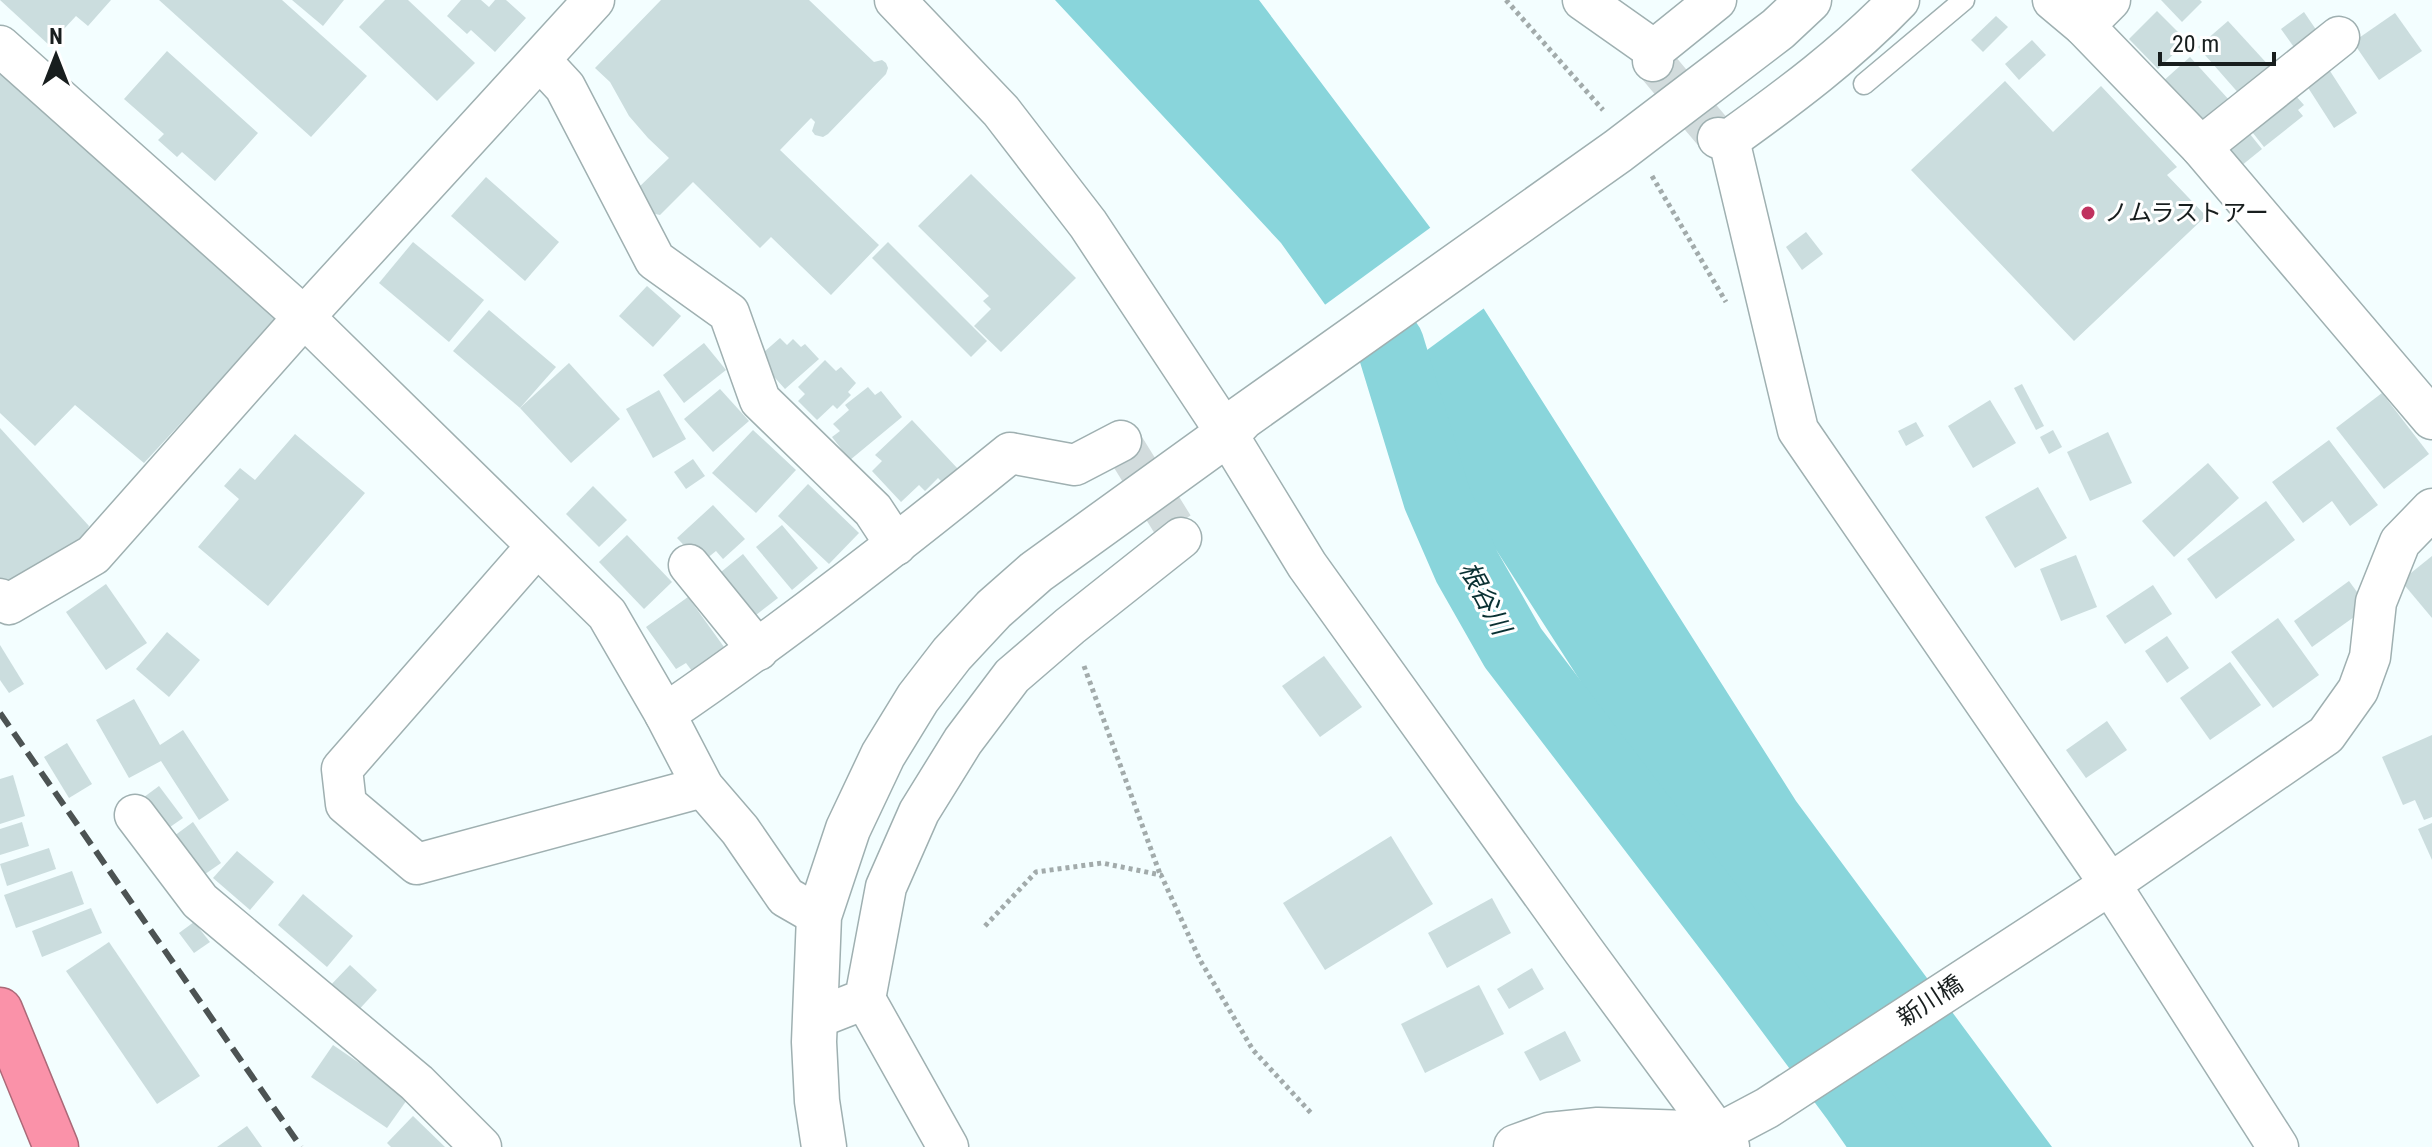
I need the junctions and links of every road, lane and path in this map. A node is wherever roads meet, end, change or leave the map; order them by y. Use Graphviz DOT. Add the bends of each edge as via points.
graph roads {
  1 [pos="895,0"];
  2 [pos="1506,0"];
  3 [pos="1583,0"];
  4 [pos="1716,0"];
  5 [pos="1809,0"];
  6 [pos="1899,0"];
  7 [pos="1964,0"];
  8 [pos="2053,0"];
  9 [pos="572,7"];
  10 [pos="2097,13"];
  11 [pos="2339,37"];
  12 [pos="0,46"];
  13 [pos="540,60"];
  14 [pos="1864,84"];
  15 [pos="1624,146"];
  16 [pos="2201,147"];
  17 [pos="1727,305"];
  18 [pos="304,317"];
  19 [pos="2432,419"];
  20 [pos="1235,425"];
  21 [pos="1121,441"];
  22 [pos="2432,509"];
  23 [pos="1181,538"];
  24 [pos="896,545"];
  25 [pos="536,547"];
  26 [pos="689,565"];
  27 [pos="0,599"];
  28 [pos="1070,626"];
  29 [pos="758,650"];
  30 [pos="665,714"];
  31 [pos="703,787"];
  32 [pos="135,815"];
  33 [pos="1161,875"];
  34 [pos="2102,890"];
  35 [pos="819,916"];
  36 [pos="985,926"];
  37 [pos="865,999"];
  38 [pos="814,1019"];
  39 [pos="5,1034"];
  40 [pos="1311,1113"];
  41 [pos="1723,1140"];
  42 [pos="56,1147"];
  43 [pos="481,1147"];
  44 [pos="824,1147"];
  45 [pos="948,1147"];
  46 [pos="1516,1147"];
  47 [pos="2278,1147"];
  1 -- 20 [label="street" via="1001,111"];
  2 -- 15 [label="path"];
  3 -- 4 [label="street" via="1653,55"];
  5 -- 15 [label="street"];
  6 -- 34 [label="street" via="1798,90 1724,139 1798,430"];
  7 -- 14 [label="lane"];
  8 -- 10 [label="street"];
  9 -- 13 [label="street"];
  10 -- 16 [label="street"];
  11 -- 16 [label="street"];
  12 -- 18 [label="street"];
  13 -- 18 [label="street"];
  13 -- 24 [label="street" via="565,87 655,260 729,313 760,400 873,510"];
  15 -- 17 [label="path" via="1673,208"];
  15 -- 20 [label="street"];
  16 -- 19 [label="street"];
  18 -- 25 [label="street"];
  18 -- 27 [label="street" via="93,555 9,604"];
  20 -- 35 [label="street" via="1036,572 952,654 883,755 848,829"];
  20 -- 41 [label="street" via="1668,1029"];
  21 -- 24 [label="street" via="1075,465 1010,453"];
  22 -- 34 [label="street, 新川橋" via="2400,542 2376,602 2370,657 2358,690 2326,735"];
  23 -- 28 [label="street"];
  24 -- 29 [label="street"];
  25 -- 30 [label="street" via="607,614"];
  25 -- 31 [label="street" via="342,769 346,804 417,864"];
  26 -- 29 [label="street"];
  28 -- 33 [label="path"];
  28 -- 37 [label="street" via="1012,676 919,812 886,887"];
  29 -- 30 [label="street"];
  30 -- 31 [label="street"];
  31 -- 35 [label="street" via="786,897"];
  32 -- 43 [label="street" via="200,901 417,1083"];
  33 -- 36 [label="path" via="1102,863 1036,872"];
  33 -- 40 [label="path" via="1200,960 1253,1050"];
  34 -- 41 [label="street, 新川橋"];
  34 -- 47 [label="street"];
  35 -- 38 [label="street"];
  37 -- 38 [label="street"];
  37 -- 45 [label="street"];
  38 -- 44 [label="street"];
  39 -- 42 [label="highway"];
  41 -- 46 [label="street" via="1598,1130 1549,1135"];
}
